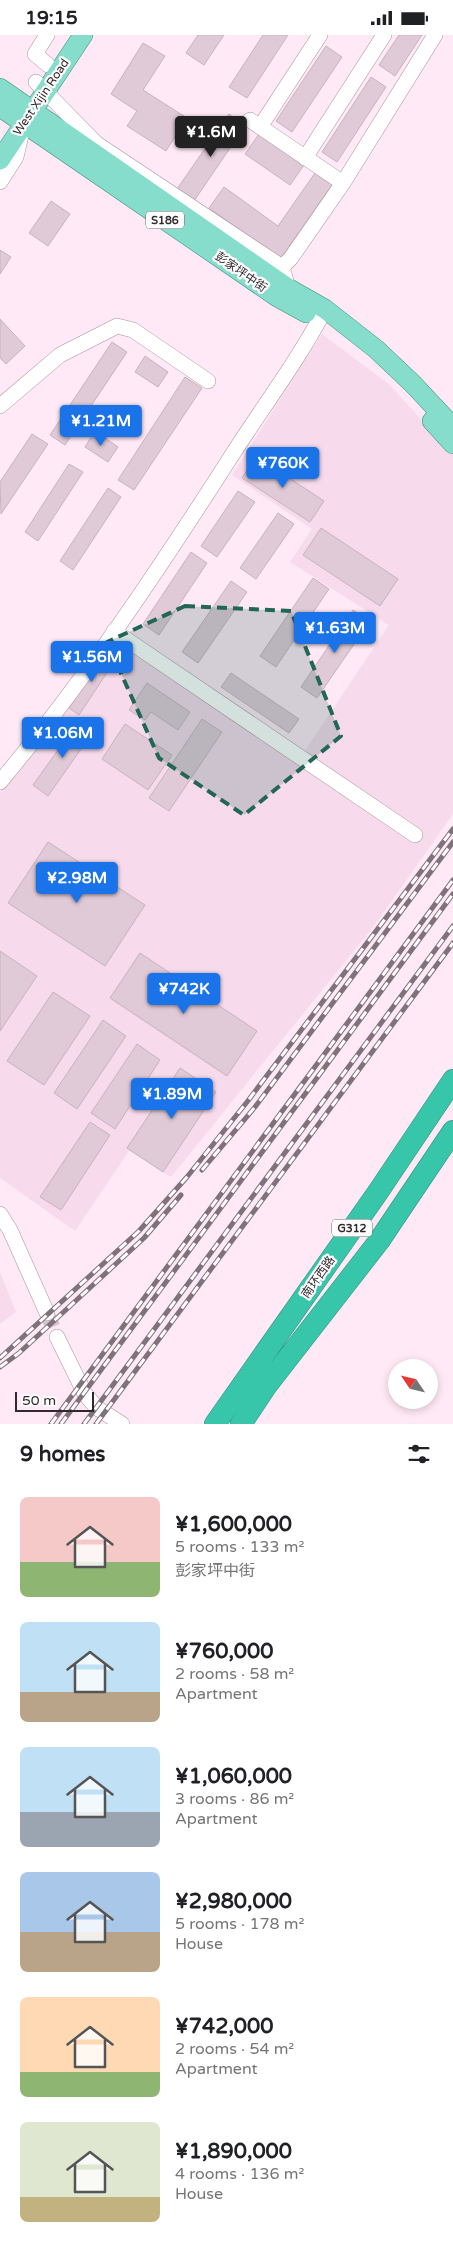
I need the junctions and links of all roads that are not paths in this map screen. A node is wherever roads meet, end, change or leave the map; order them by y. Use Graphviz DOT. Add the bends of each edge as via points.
graph roads {
  1 [pos="47,35"];
  2 [pos="68,35"];
  3 [pos="83,35"];
  4 [pos="320,35"];
  5 [pos="384,35"];
  6 [pos="435,35"];
  7 [pos="48,65"];
  8 [pos="42,86"];
  9 [pos="0,88"];
  10 [pos="18,112"];
  11 [pos="0,138"];
  12 [pos="305,157"];
  13 [pos="0,160"];
  14 [pos="0,181"];
  15 [pos="343,183"];
  16 [pos="282,267"];
  17 [pos="288,288"];
  18 [pos="322,314"];
  19 [pos="208,381"];
  20 [pos="0,406"];
  21 [pos="453,427"];
  22 [pos="453,444"];
  23 [pos="114,631"];
  24 [pos="0,783"];
  25 [pos="415,835"];
  26 [pos="453,1079"];
  27 [pos="453,1131"];
  28 [pos="0,1215"];
  29 [pos="47,1313"];
  30 [pos="57,1337"];
  31 [pos="258,1379"];
  32 [pos="122,1424"];
  33 [pos="215,1424"];
  34 [pos="240,1424"];
  1 -- 7 [label="street" via="34,54"];
  2 -- 7 [label="main road, West Xijin Road"];
  3 -- 8 [label="main road, West Xijin Road"];
  4 -- 12 [label="street" via="255,124"];
  5 -- 12 [label="street"];
  6 -- 15 [label="street"];
  7 -- 8 [label="main road, West Xijin Road"];
  8 -- 10 [label="main road, West Xijin Road"];
  8 -- 16 [label="street" via="97,144"];
  9 -- 10 [label="main road"];
  10 -- 11 [label="main road, West Xijin Road"];
  10 -- 13 [label="main road, West Xijin Road"];
  10 -- 14 [label="street" via="16,157"];
  10 -- 17 [label="main road, 彭家坪中街 / S186"];
  10 -- 18 [label="main road, 彭家坪中街 / S186" via="276,297"];
  12 -- 15 [label="street"];
  15 -- 16 [label="street"];
  16 -- 17 [label="street"];
  17 -- 18 [label="main road, 彭家坪中街 / S186"];
  18 -- 21 [label="main road, 彭家坪中街" via="395,366"];
  18 -- 22 [label="main road, 彭家坪中街"];
  18 -- 23 [label="street" via="188,523"];
  19 -- 20 [label="street" via="133,329 117,326 60,355"];
  23 -- 24 [label="street"];
  23 -- 25 [label="street"];
  26 -- 31 [label="highway, 南环西路 / G312"];
  27 -- 31 [label="highway, 南环西路 / G312" via="379,1241"];
  28 -- 29 [label="street"];
  30 -- 32 [label="street" via="85,1395 97,1408"];
  31 -- 33 [label="highway, 南环西路 / G312"];
  31 -- 34 [label="highway, 南环西路 / G312"];
}
